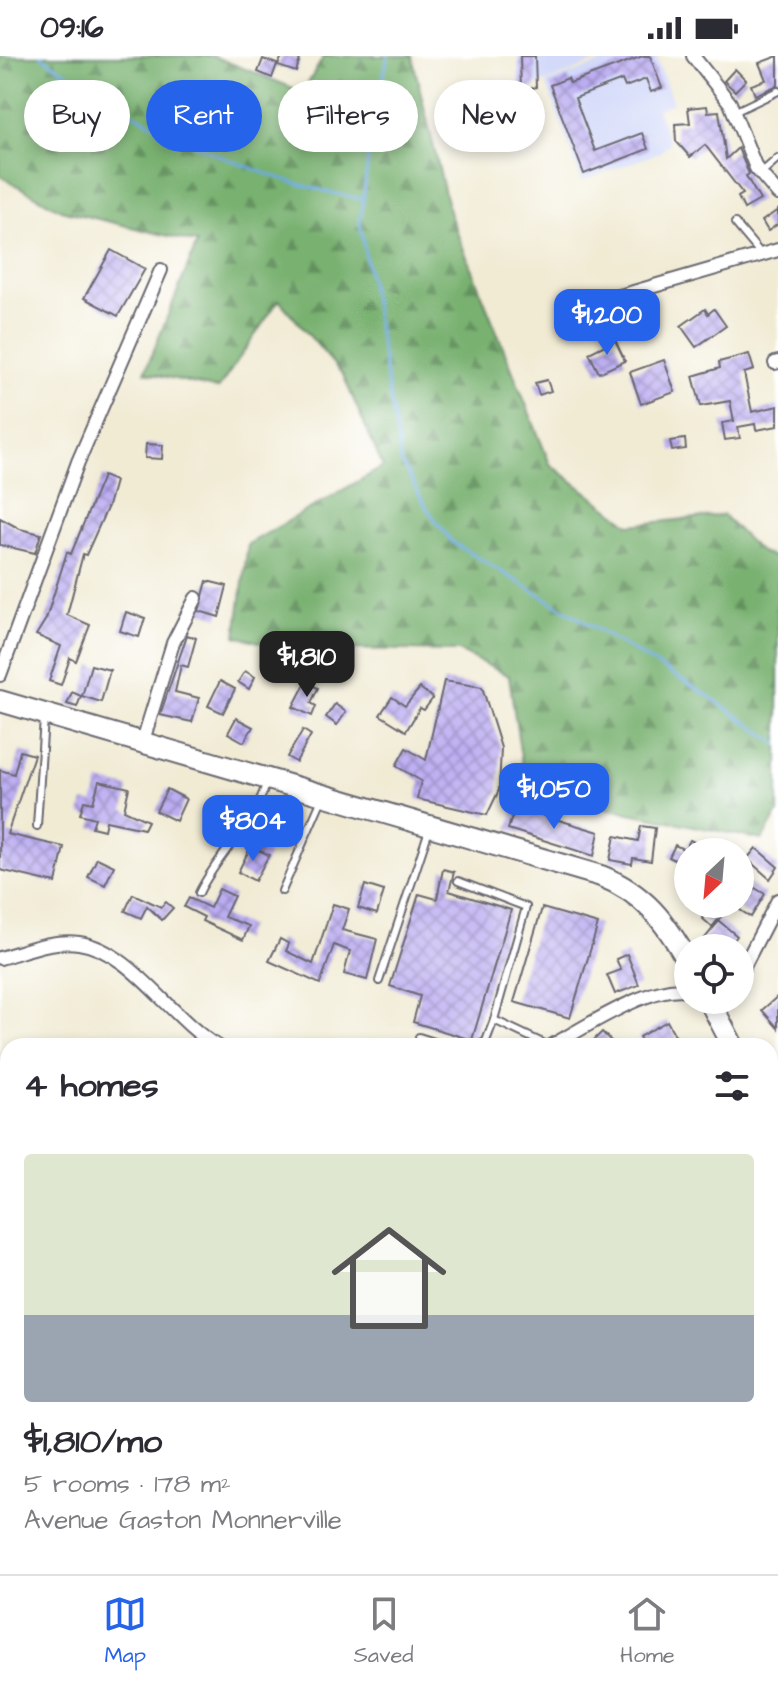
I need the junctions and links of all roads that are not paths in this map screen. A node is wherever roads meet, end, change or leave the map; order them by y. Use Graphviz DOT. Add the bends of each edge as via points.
graph roads {
  1 [pos="693,56"];
  2 [pos="778,91"];
  3 [pos="734,112"];
  4 [pos="778,158"];
  5 [pos="760,174"];
  6 [pos="778,194"];
  7 [pos="735,223"];
  8 [pos="778,250"];
  9 [pos="761,254"];
  10 [pos="161,270"];
  11 [pos="612,314"];
  12 [pos="196,598"];
  13 [pos="0,675"];
  14 [pos="0,701"];
  15 [pos="44,716"];
  16 [pos="142,744"];
  17 [pos="268,780"];
  18 [pos="323,796"];
  19 [pos="37,826"];
  20 [pos="430,827"];
  21 [pos="458,881"];
  22 [pos="282,891"];
  23 [pos="199,893"];
  24 [pos="778,900"];
  25 [pos="674,940"];
  26 [pos="754,947"];
  27 [pos="0,958"];
  28 [pos="379,981"];
  29 [pos="674,989"];
  30 [pos="721,1014"];
  31 [pos="494,1020"];
  32 [pos="419,1037"];
  33 [pos="204,1038"];
  34 [pos="422,1038"];
  35 [pos="487,1038"];
  36 [pos="533,1038"];
  37 [pos="565,1038"];
  38 [pos="730,1038"];
  1 -- 3 [label="street"];
  2 -- 3 [label="lane"];
  3 -- 5 [label="street"];
  4 -- 5 [label="lane"];
  5 -- 6 [label="street"];
  7 -- 9 [label="lane"];
  8 -- 9 [label="street"];
  9 -- 11 [label="street" via="606,300"];
  10 -- 13 [label="street" via="78,462"];
  12 -- 16 [label="street" via="173,643"];
  14 -- 15 [label="main road"];
  15 -- 16 [label="main road"];
  15 -- 19 [label="lane"];
  16 -- 17 [label="main road"];
  17 -- 18 [label="main road"];
  17 -- 23 [label="lane" via="260,804 213,865"];
  18 -- 20 [label="main road"];
  18 -- 22 [label="lane"];
  20 -- 25 [label="main road" via="616,882 654,909"];
  20 -- 28 [label="lane"];
  21 -- 31 [label="lane" via="526,907"];
  24 -- 26 [label="street"];
  27 -- 33 [label="street" via="47,944 80,943 122,960"];
  29 -- 37 [label="street" via="628,1005"];
  30 -- 38 [label="main road"];
  31 -- 35 [label="lane"];
  31 -- 36 [label="lane"];
  32 -- 34 [label="lane"];
}
